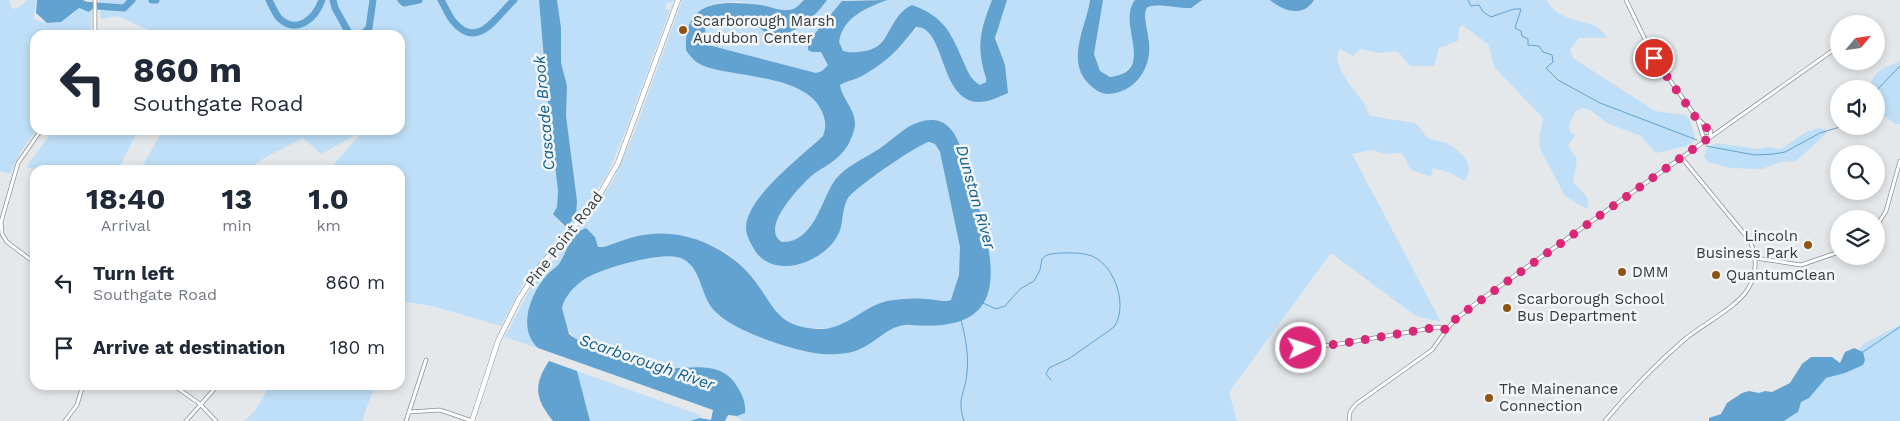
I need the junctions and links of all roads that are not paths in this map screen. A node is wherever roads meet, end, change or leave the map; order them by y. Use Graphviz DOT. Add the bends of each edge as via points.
graph roads {
  1 [pos="95,0"];
  2 [pos="678,0"];
  3 [pos="1626,0"];
  4 [pos="95,30"];
  5 [pos="1830,52"];
  6 [pos="1696,118"];
  7 [pos="38,135"];
  8 [pos="1710,137"];
  9 [pos="1682,158"];
  10 [pos="1900,161"];
  11 [pos="0,203"];
  12 [pos="5,204"];
  13 [pos="1885,213"];
  14 [pos="1830,255"];
  15 [pos="1755,258"];
  16 [pos="30,259"];
  17 [pos="1447,330"];
  18 [pos="1301,348"];
  19 [pos="426,360"];
  20 [pos="82,390"];
  21 [pos="180,390"];
  22 [pos="213,390"];
  23 [pos="200,404"];
  24 [pos="409,412"];
  25 [pos="65,421"];
  26 [pos="186,421"];
  27 [pos="216,421"];
  28 [pos="406,421"];
  29 [pos="472,421"];
  30 [pos="1349,421"];
  31 [pos="1604,421"];
  1 -- 4 [label="street"];
  2 -- 29 [label="main road, Pine Point Road" via="614,171 596,201 533,276 515,306 499,339"];
  3 -- 6 [label="street" via="1654,58"];
  5 -- 8 [label="street"];
  6 -- 8 [label="street" via="1710,131"];
  6 -- 8 [label="street" via="1703,136"];
  7 -- 12 [label="street" via="18,163"];
  8 -- 9 [label="street"];
  9 -- 15 [label="street" via="1748,237"];
  9 -- 17 [label="street" via="1466,311"];
  10 -- 13 [label="street"];
  11 -- 12 [label="street"];
  12 -- 16 [label="street" via="1,224 4,238"];
  14 -- 15 [label="street" via="1801,265"];
  15 -- 31 [label="street" via="1753,278 1744,295 1669,353"];
  17 -- 18 [label="street" via="1438,327"];
  17 -- 30 [label="street" via="1435,348 1356,404 1350,412"];
  19 -- 24 [label="street"];
  20 -- 25 [label="street" via="77,405"];
  21 -- 23 [label="street"];
  22 -- 23 [label="street"];
  23 -- 26 [label="street"];
  23 -- 27 [label="street"];
  24 -- 28 [label="street"];
  24 -- 29 [label="street" via="440,410"];
}
